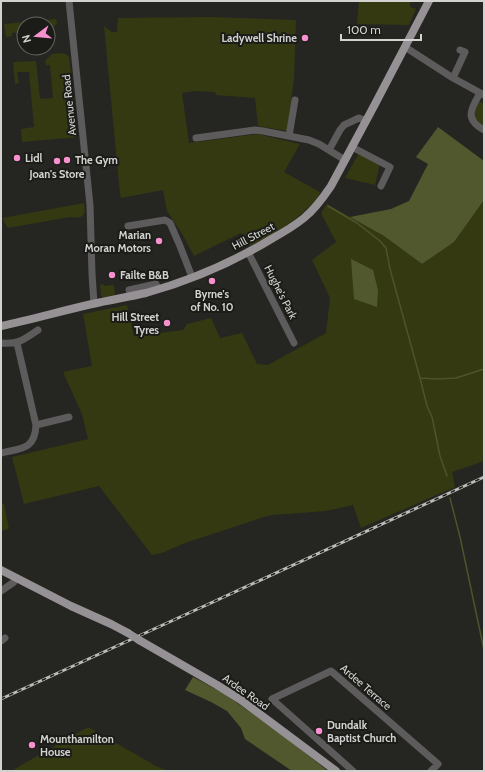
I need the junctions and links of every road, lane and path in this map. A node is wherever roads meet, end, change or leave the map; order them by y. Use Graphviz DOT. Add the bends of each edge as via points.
graph roads {
  1 [pos="69,1"];
  2 [pos="429,1"];
  3 [pos="405,47"];
  4 [pos="460,50"];
  5 [pos="453,78"];
  6 [pos="482,94"];
  7 [pos="295,100"];
  8 [pos="366,121"];
  9 [pos="484,130"];
  10 [pos="289,136"];
  11 [pos="196,138"];
  12 [pos="352,146"];
  13 [pos="329,150"];
  14 [pos="345,160"];
  15 [pos="381,186"];
  16 [pos="128,226"];
  17 [pos="248,252"];
  18 [pos="192,277"];
  19 [pos="93,289"];
  20 [pos="158,289"];
  21 [pos="129,290"];
  22 [pos="94,304"];
  23 [pos="80,307"];
  24 [pos="1,326"];
  25 [pos="38,330"];
  26 [pos="1,343"];
  27 [pos="17,343"];
  28 [pos="294,343"];
  29 [pos="70,416"];
  30 [pos="36,425"];
  31 [pos="1,453"];
  32 [pos="1,570"];
  33 [pos="16,578"];
  34 [pos="1,591"];
  35 [pos="336,771"];
  36 [pos="353,771"];
  37 [pos="431,771"];
  1 -- 19 [label="street, Avenue Road" via="90,205"];
  2 -- 3 [label="main road, Hill Street"];
  3 -- 5 [label="street"];
  3 -- 8 [label="main road, Hill Street"];
  4 -- 5 [label="street" via="465,52"];
  5 -- 6 [label="street"];
  6 -- 9 [label="street" via="475,101 470,115"];
  7 -- 10 [label="street"];
  8 -- 12 [label="main road, Hill Street"];
  8 -- 13 [label="street" via="359,118 344,125"];
  10 -- 11 [label="street" via="255,130"];
  10 -- 13 [label="street" via="309,140"];
  12 -- 14 [label="main road, Hill Street"];
  12 -- 15 [label="street" via="390,167"];
  13 -- 14 [label="street"];
  14 -- 17 [label="main road, Hill Street" via="331,186 306,216"];
  16 -- 18 [label="street" via="165,220 170,223"];
  17 -- 18 [label="main road, Hill Street"];
  17 -- 28 [label="street, Hughe's Park"];
  18 -- 20 [label="main road, Hill Street"];
  19 -- 22 [label="street, Avenue Road"];
  19 -- 23 [label="street" via="89,298"];
  20 -- 21 [label="street" via="156,284"];
  20 -- 22 [label="main road, Hill Street"];
  22 -- 23 [label="main road, Hill Street"];
  23 -- 24 [label="main road, Hill Street"];
  25 -- 27 [label="street"];
  26 -- 27 [label="street"];
  27 -- 30 [label="street"];
  29 -- 30 [label="street"];
  30 -- 31 [label="street" via="29,445"];
  32 -- 33 [label="main road, Ardee Road"];
  33 -- 34 [label="street"];
  33 -- 35 [label="main road, Ardee Road, bridge" via="128,633 217,685"];
  36 -- 37 [label="street, Ardee Terrace" via="272,699 331,671 438,764"];
}
